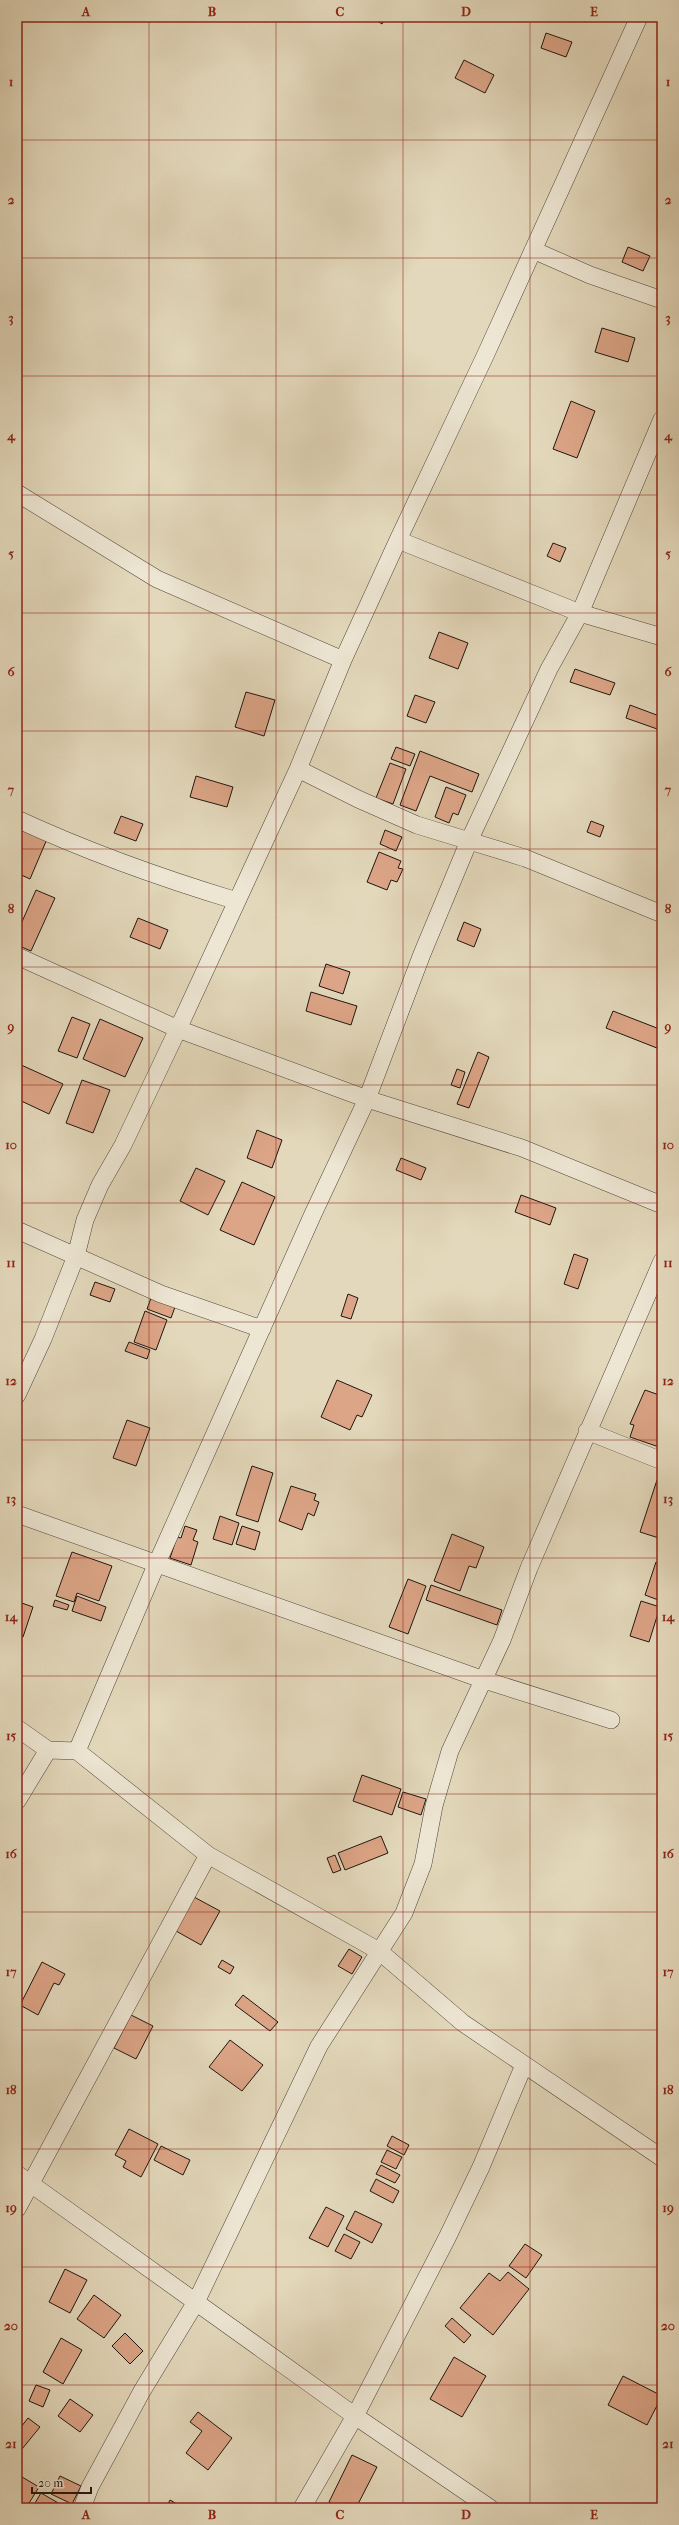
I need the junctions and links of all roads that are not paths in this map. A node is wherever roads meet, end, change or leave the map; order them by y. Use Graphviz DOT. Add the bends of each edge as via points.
graph roads {
  1 [pos="639,17"];
  2 [pos="533,250"];
  3 [pos="662,300"];
  4 [pos="662,419"];
  5 [pos="17,493"];
  6 [pos="398,540"];
  7 [pos="580,613"];
  8 [pos="662,637"];
  9 [pos="343,660"];
  10 [pos="298,769"];
  11 [pos="17,819"];
  12 [pos="469,841"];
  13 [pos="237,901"];
  14 [pos="662,914"];
  15 [pos="17,956"];
  16 [pos="178,1029"];
  17 [pos="367,1099"];
  18 [pos="662,1205"];
  19 [pos="17,1230"];
  20 [pos="76,1256"];
  21 [pos="662,1261"];
  22 [pos="262,1329"];
  23 [pos="17,1395"];
  24 [pos="587,1431"];
  25 [pos="662,1461"];
  26 [pos="17,1514"];
  27 [pos="157,1563"];
  28 [pos="484,1680"];
  29 [pos="611,1720"];
  30 [pos="17,1728"];
  31 [pos="48,1750"];
  32 [pos="76,1751"];
  33 [pos="17,1801"];
  34 [pos="208,1855"];
  35 [pos="379,1951"];
  36 [pos="524,2065"];
  37 [pos="643,2143"];
  38 [pos="662,2148"];
  39 [pos="662,2158"];
  40 [pos="24,2179"];
  41 [pos="17,2209"];
  42 [pos="196,2302"];
  43 [pos="356,2416"];
  44 [pos="90,2487"];
  45 [pos="82,2508"];
  46 [pos="89,2508"];
  47 [pos="302,2508"];
  48 [pos="490,2508"];
  1 -- 2 [label="street"];
  2 -- 3 [label="street" via="590,275"];
  2 -- 6 [label="street"];
  4 -- 7 [label="street"];
  5 -- 9 [label="street" via="157,579"];
  6 -- 7 [label="street"];
  6 -- 9 [label="street"];
  7 -- 8 [label="street"];
  7 -- 12 [label="street" via="539,690"];
  9 -- 10 [label="street"];
  10 -- 12 [label="street" via="417,825"];
  10 -- 13 [label="street"];
  11 -- 13 [label="street" via="76,847 162,878"];
  12 -- 14 [label="street" via="525,858"];
  12 -- 17 [label="street" via="422,954"];
  13 -- 16 [label="street"];
  15 -- 16 [label="street"];
  16 -- 17 [label="street"];
  16 -- 20 [label="street" via="123,1145 100,1185 85,1220"];
  17 -- 18 [label="street" via="522,1148"];
  17 -- 22 [label="street"];
  19 -- 20 [label="street"];
  20 -- 22 [label="street" via="161,1294"];
  20 -- 23 [label="street" via="43,1339"];
  21 -- 24 [label="street"];
  22 -- 27 [label="street"];
  24 -- 25 [label="street"];
  24 -- 28 [label="street"];
  26 -- 27 [label="street"];
  27 -- 28 [label="street"];
  27 -- 32 [label="street"];
  28 -- 29 [label="street"];
  28 -- 35 [label="street" via="450,1751 434,1806 423,1864 404,1913"];
  30 -- 31 [label="street"];
  31 -- 32 [label="street"];
  31 -- 33 [label="street"];
  32 -- 34 [label="street"];
  34 -- 35 [label="street"];
  34 -- 40 [label="street"];
  35 -- 36 [label="street" via="463,2023"];
  35 -- 42 [label="street" via="319,2046"];
  36 -- 37 [label="street"];
  36 -- 43 [label="street" via="481,2167"];
  37 -- 38 [label="street"];
  37 -- 39 [label="street"];
  40 -- 41 [label="street"];
  40 -- 42 [label="street"];
  42 -- 43 [label="street"];
  42 -- 44 [label="street" via="142,2391"];
  43 -- 47 [label="street"];
  43 -- 48 [label="street"];
  44 -- 45 [label="street"];
  44 -- 46 [label="street"];
}
